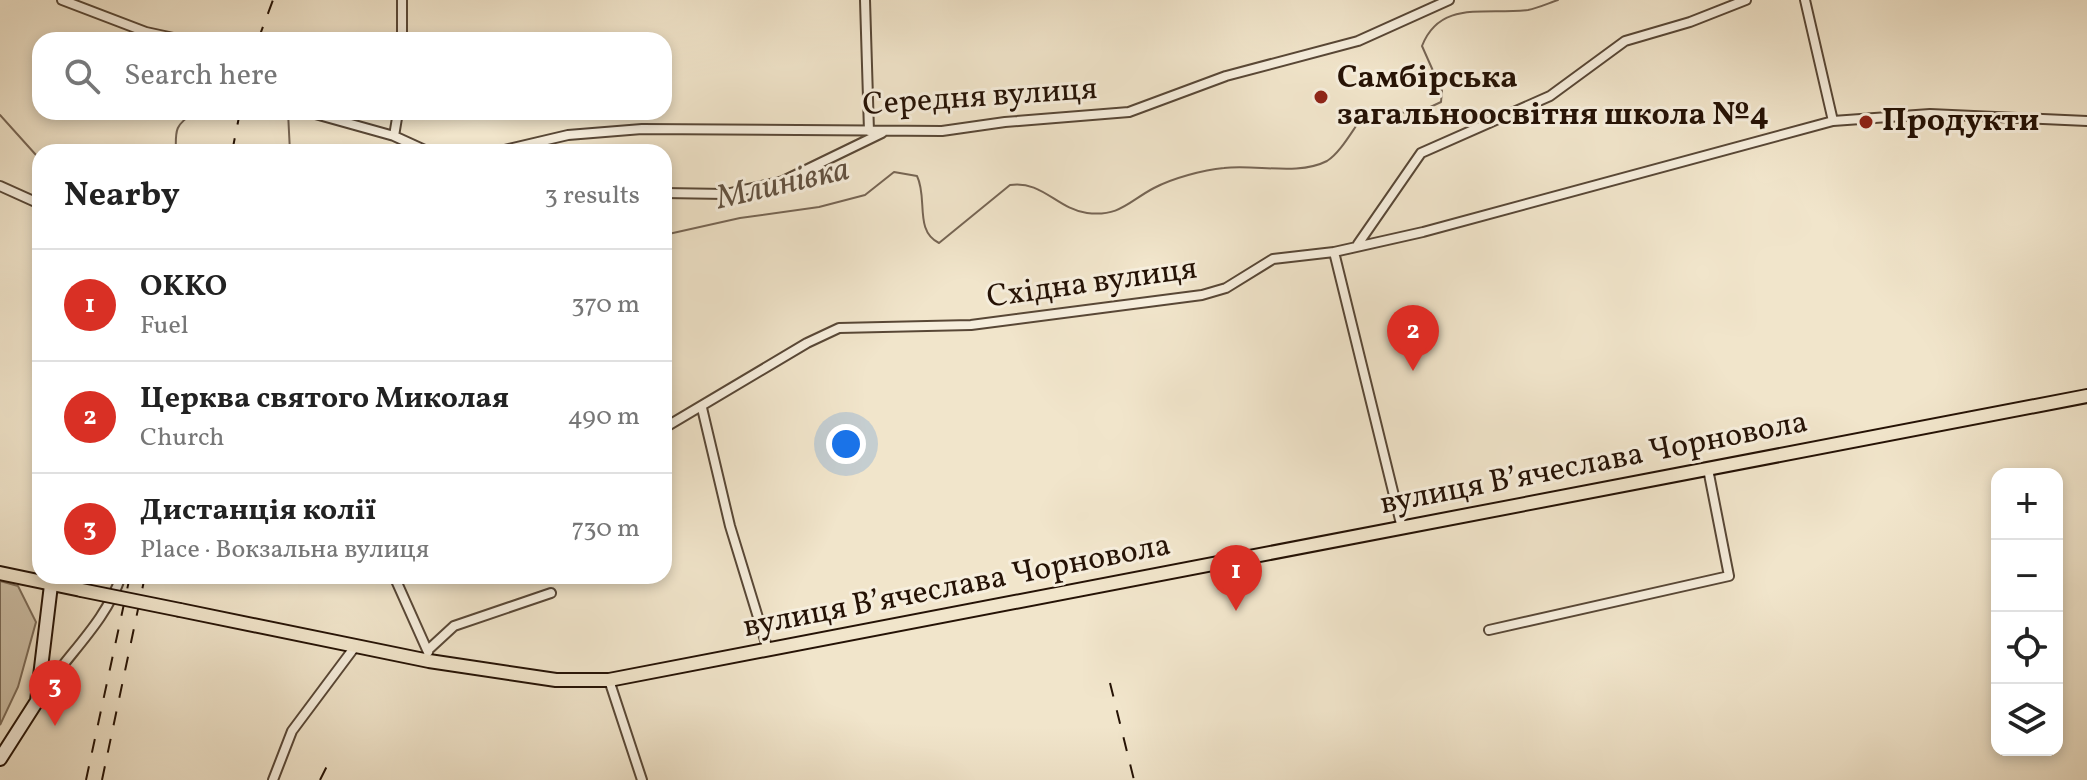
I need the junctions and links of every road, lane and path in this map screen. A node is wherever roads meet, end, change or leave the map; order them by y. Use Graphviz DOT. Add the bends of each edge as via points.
graph roads {
  1 [pos="62,0"];
  2 [pos="402,0"];
  3 [pos="865,0"];
  4 [pos="1449,0"];
  5 [pos="1746,0"];
  6 [pos="1805,0"];
  7 [pos="146,32"];
  8 [pos="402,32"];
  9 [pos="337,120"];
  10 [pos="397,120"];
  11 [pos="1833,121"];
  12 [pos="2087,121"];
  13 [pos="869,131"];
  14 [pos="885,131"];
  15 [pos="394,136"];
  16 [pos="412,144"];
  17 [pos="530,144"];
  18 [pos="0,186"];
  19 [pos="672,193"];
  20 [pos="32,200"];
  21 [pos="1357,244"];
  22 [pos="1334,252"];
  23 [pos="2087,396"];
  24 [pos="702,408"];
  25 [pos="672,424"];
  26 [pos="1708,469"];
  27 [pos="1402,528"];
  28 [pos="0,573"];
  29 [pos="32,581"];
  30 [pos="47,584"];
  31 [pos="117,584"];
  32 [pos="397,584"];
  33 [pos="51,585"];
  34 [pos="551,593"];
  35 [pos="1489,630"];
  36 [pos="354,648"];
  37 [pos="768,650"];
  38 [pos="428,656"];
  39 [pos="609,680"];
  40 [pos="37,701"];
  41 [pos="0,759"];
  42 [pos="273,780"];
  43 [pos="642,780"];
  1 -- 7 [label="street"];
  2 -- 8 [label="street"];
  3 -- 13 [label="street"];
  4 -- 14 [label="street, Середня вулиця" via="1358,41 1226,76 1129,112 942,131"];
  5 -- 21 [label="street" via="1625,41 1550,96 1421,153"];
  6 -- 11 [label="street"];
  9 -- 15 [label="street"];
  10 -- 15 [label="street"];
  11 -- 12 [label="street, Східна вулиця" via="1930,114"];
  11 -- 21 [label="street, Східна вулиця" via="1423,232"];
  13 -- 14 [label="street, Середня вулиця"];
  13 -- 17 [label="street, Середня вулиця" via="642,129"];
  14 -- 19 [label="street" via="783,181 726,194"];
  15 -- 16 [label="street"];
  18 -- 20 [label="street"];
  21 -- 22 [label="street, Східна вулиця"];
  22 -- 24 [label="street, Східна вулиця" via="1273,259 1226,288 1202,295 971,325 839,328"];
  22 -- 27 [label="street"];
  23 -- 26 [label="main road, вулиця Вʼячеслава Чорновола"];
  24 -- 25 [label="street, Східна вулиця"];
  24 -- 37 [label="street" via="730,526"];
  26 -- 27 [label="main road, вулиця Вʼячеслава Чорновола"];
  26 -- 35 [label="street" via="1729,576"];
  27 -- 37 [label="main road, вулиця Вʼячеслава Чорновола"];
  28 -- 29 [label="main road, вулиця Вʼячеслава Чорновола"];
  30 -- 33 [label="main road, вулиця Вʼячеслава Чорновола"];
  31 -- 40 [label="street" via="94,629"];
  32 -- 38 [label="street"];
  33 -- 36 [label="main road, вулиця Вʼячеслава Чорновола, bridge"];
  33 -- 40 [label="main road"];
  34 -- 38 [label="street" via="454,626"];
  36 -- 38 [label="main road, вулиця Вʼячеслава Чорновола"];
  36 -- 42 [label="street" via="292,731"];
  37 -- 39 [label="main road, вулиця Вʼячеслава Чорновола"];
  38 -- 39 [label="main road, вулиця Вʼячеслава Чорновола" via="556,680"];
  39 -- 43 [label="street"];
  40 -- 41 [label="main road"];
}
